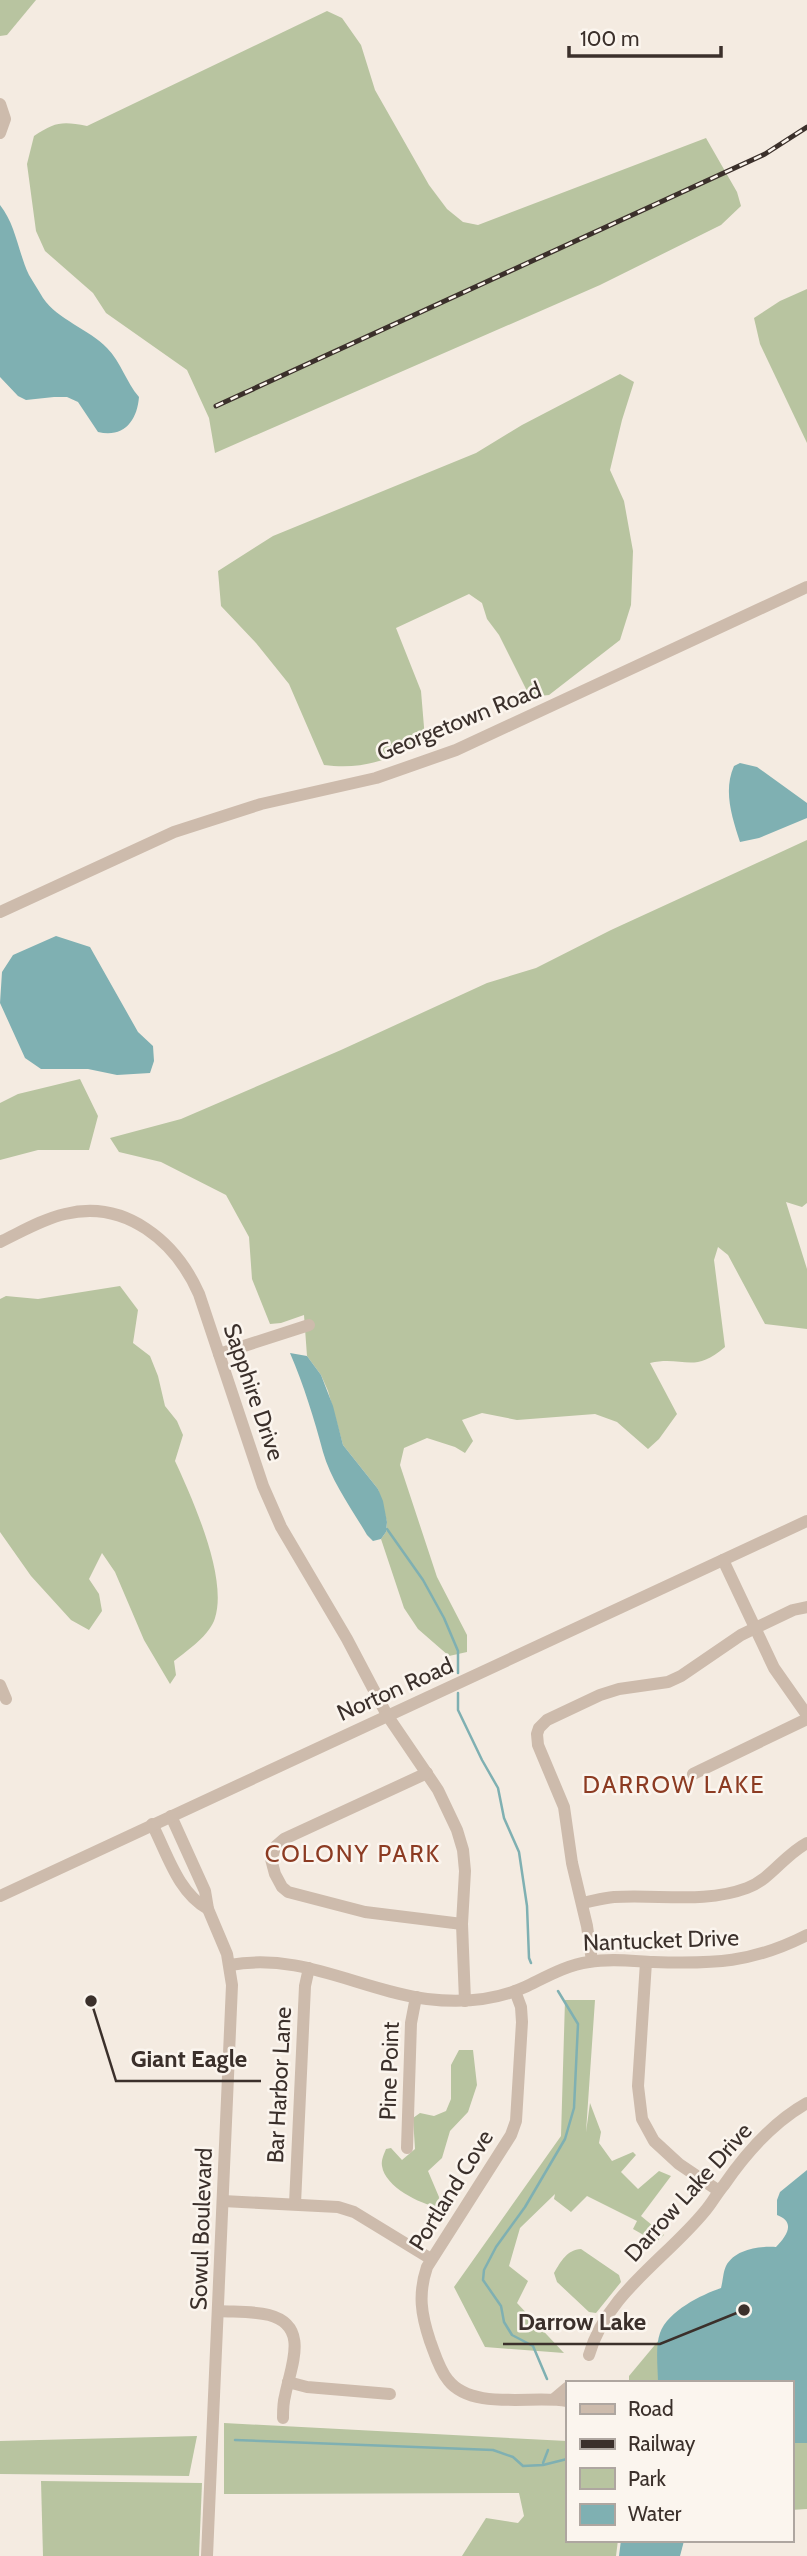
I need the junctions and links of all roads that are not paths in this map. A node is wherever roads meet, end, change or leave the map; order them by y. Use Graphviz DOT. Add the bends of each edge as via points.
graph roads {
  1 [pos="0,104"];
  2 [pos="0,133"];
  3 [pos="807,587"];
  4 [pos="0,912"];
  5 [pos="0,1242"];
  6 [pos="309,1325"];
  7 [pos="219,1354"];
  8 [pos="807,1521"];
  9 [pos="723,1560"];
  10 [pos="807,1607"];
  11 [pos="754,1628"];
  12 [pos="0,1685"];
  13 [pos="6,1699"];
  14 [pos="387,1715"];
  15 [pos="807,1717"];
  16 [pos="427,1773"];
  17 [pos="693,1774"];
  18 [pos="171,1816"];
  19 [pos="152,1824"];
  20 [pos="807,1843"];
  21 [pos="0,1896"];
  22 [pos="582,1903"];
  23 [pos="208,1909"];
  24 [pos="462,1924"];
  25 [pos="807,1935"];
  26 [pos="592,1961"];
  27 [pos="646,1962"];
  28 [pos="230,1965"];
  29 [pos="309,1968"];
  30 [pos="515,1991"];
  31 [pos="416,1997"];
  32 [pos="465,2001"];
  33 [pos="807,2103"];
  34 [pos="407,2148"];
  35 [pos="719,2190"];
  36 [pos="223,2201"];
  37 [pos="295,2204"];
  38 [pos="431,2259"];
  39 [pos="219,2311"];
  40 [pos="589,2355"];
  41 [pos="288,2382"];
  42 [pos="390,2394"];
  43 [pos="561,2400"];
  44 [pos="283,2418"];
  45 [pos="207,2556"];
  1 -- 2 [label="street" via="5,119"];
  3 -- 4 [label="street, Georgetown Road" via="456,750 376,778 261,804 174,832"];
  5 -- 7 [label="street, Sapphire Drive" via="66,1213 105,1213 140,1225 166,1243 183,1264 199,1294"];
  6 -- 7 [label="street"];
  7 -- 14 [label="street, Sapphire Drive" via="281,1528"];
  8 -- 9 [label="street, Norton Road"];
  9 -- 11 [label="street"];
  9 -- 14 [label="street, Norton Road"];
  10 -- 11 [label="street"];
  11 -- 15 [label="street"];
  11 -- 22 [label="street" via="668,1682 619,1689 542,1723 537,1740 564,1807"];
  12 -- 13 [label="street"];
  14 -- 16 [label="street, Sapphire Drive"];
  14 -- 18 [label="street, Norton Road"];
  15 -- 17 [label="street"];
  16 -- 24 [label="street, Sapphire Drive" via="463,1850"];
  16 -- 24 [label="street" via="284,1839 273,1850 272,1864 282,1887 293,1894 365,1912"];
  18 -- 19 [label="street, Norton Road"];
  18 -- 23 [label="street, Sowul Boulevard" via="205,1891"];
  19 -- 21 [label="street, Norton Road"];
  19 -- 23 [label="street, Sowul Boulevard" via="188,1893"];
  20 -- 22 [label="street" via="758,1883 726,1894 612,1897"];
  22 -- 26 [label="street"];
  23 -- 28 [label="street, Sowul Boulevard"];
  24 -- 32 [label="street, Sapphire Drive"];
  25 -- 27 [label="street, Nantucket Drive" via="766,1953 728,1962"];
  26 -- 27 [label="street, Nantucket Drive"];
  26 -- 30 [label="street, Nantucket Drive"];
  27 -- 35 [label="street" via="638,2086 642,2119 653,2141"];
  28 -- 29 [label="street, Nantucket Drive" via="274,1961"];
  28 -- 36 [label="street, Sowul Boulevard"];
  29 -- 31 [label="street, Nantucket Drive"];
  29 -- 37 [label="street, Bar Harbor Lane"];
  30 -- 32 [label="street, Nantucket Drive"];
  30 -- 38 [label="street, Portland Cove" via="522,2022 516,2122"];
  31 -- 32 [label="street, Nantucket Drive"];
  31 -- 34 [label="street, Pine Point"];
  33 -- 35 [label="street, Darrow Lake Drive" via="779,2122"];
  35 -- 40 [label="street, Darrow Lake Drive" via="706,2210 617,2302 598,2328"];
  36 -- 37 [label="street"];
  36 -- 39 [label="street, Sowul Boulevard"];
  37 -- 38 [label="street" via="354,2212"];
  38 -- 43 [label="street, Portland Cove" via="422,2282 422,2316 450,2384 475,2397"];
  39 -- 41 [label="street" via="271,2315 288,2328 295,2353"];
  39 -- 45 [label="street, Sowul Boulevard"];
  41 -- 42 [label="street"];
  41 -- 44 [label="street"];
}
